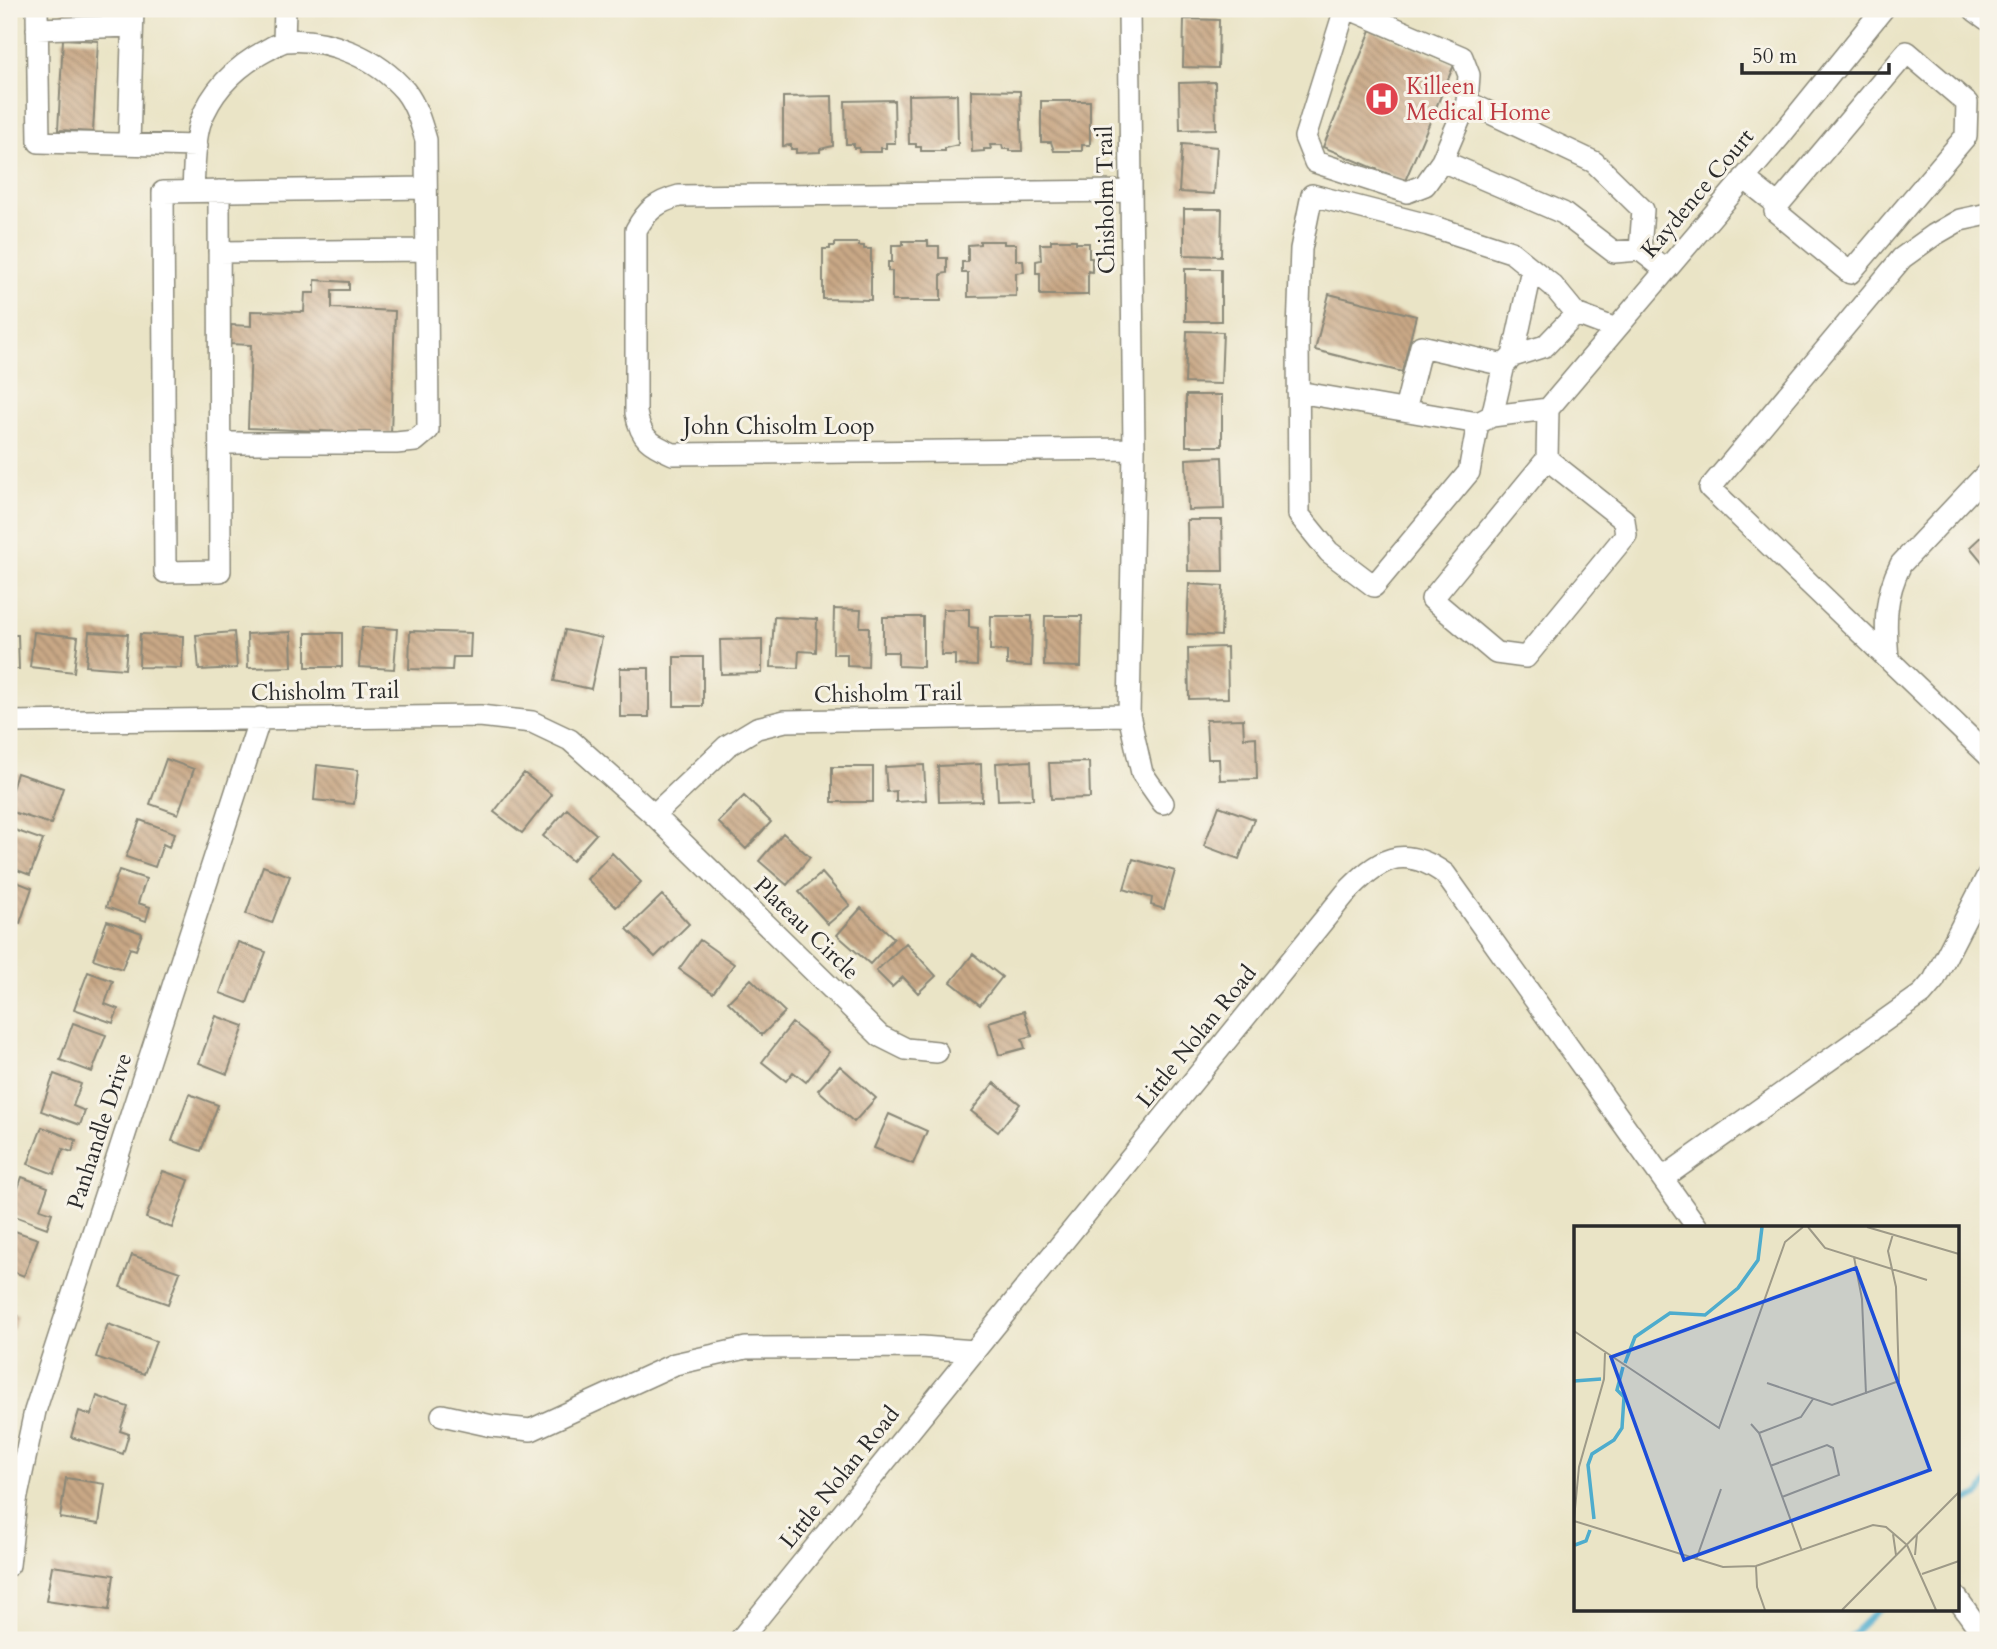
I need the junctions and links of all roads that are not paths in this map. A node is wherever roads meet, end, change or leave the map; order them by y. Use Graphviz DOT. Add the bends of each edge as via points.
graph roads {
  1 [pos="285,9"];
  2 [pos="1129,9"];
  3 [pos="1347,9"];
  4 [pos="1883,9"];
  5 [pos="1978,9"];
  6 [pos="133,17"];
  7 [pos="1988,17"];
  8 [pos="37,19"];
  9 [pos="284,41"];
  10 [pos="1467,102"];
  11 [pos="129,144"];
  12 [pos="197,146"];
  13 [pos="1442,161"];
  14 [pos="1744,178"];
  15 [pos="426,188"];
  16 [pos="219,191"];
  17 [pos="1131,191"];
  18 [pos="193,192"];
  19 [pos="1778,205"];
  20 [pos="1988,214"];
  21 [pos="426,250"];
  22 [pos="1640,250"];
  23 [pos="219,252"];
  24 [pos="1532,269"];
  25 [pos="1666,270"];
  26 [pos="1576,314"];
  27 [pos="1616,330"];
  28 [pos="1509,360"];
  29 [pos="1298,392"];
  30 [pos="1405,410"];
  31 [pos="1548,410"];
  32 [pos="1485,419"];
  33 [pos="220,443"];
  34 [pos="1134,449"];
  35 [pos="1547,459"];
  36 [pos="1988,472"];
  37 [pos="1888,659"];
  38 [pos="1129,715"];
  39 [pos="260,718"];
  40 [pos="9,722"];
  41 [pos="1988,755"];
  42 [pos="1163,803"];
  43 [pos="654,816"];
  44 [pos="1988,875"];
  45 [pos="937,1052"];
  46 [pos="1662,1178"];
  47 [pos="1696,1226"];
  48 [pos="974,1351"];
  49 [pos="442,1415"];
  50 [pos="9,1565"];
  51 [pos="1958,1599"];
  52 [pos="740,1640"];
  53 [pos="1987,1640"];
  1 -- 9 [label="street"];
  2 -- 17 [label="street, Chisholm Trail"];
  3 -- 10 [label="street" via="1462,57 1469,75"];
  3 -- 13 [label="street" via="1305,137 1315,162 1407,192 1425,185"];
  4 -- 14 [label="street, Kaydence Court"];
  5 -- 7 [label="main road"];
  6 -- 8 [label="street"];
  6 -- 11 [label="street"];
  8 -- 11 [label="street" via="39,142"];
  9 -- 12 [label="street" via="227,78 200,124"];
  9 -- 15 [label="street" via="332,46 363,57 390,75 407,93 423,130"];
  10 -- 13 [label="street"];
  10 -- 22 [label="street" via="1594,162 1643,210"];
  11 -- 12 [label="street"];
  12 -- 18 [label="street"];
  13 -- 22 [label="street" via="1563,213 1614,252"];
  14 -- 19 [label="street"];
  14 -- 25 [label="street, Kaydence Court"];
  15 -- 16 [label="street"];
  15 -- 21 [label="street"];
  16 -- 18 [label="street"];
  16 -- 23 [label="street"];
  17 -- 34 [label="street, Chisholm Trail"];
  17 -- 34 [label="street, John Chisolm Loop" via="678,196 662,201 650,208 636,230 636,399 639,428 651,445 673,454"];
  18 -- 33 [label="street" via="163,192 164,572 220,571"];
  19 -- 19 [label="street" via="1775,211 1850,273 1966,136 1967,103 1907,52"];
  20 -- 37 [label="street" via="1960,220 1902,258 1710,488"];
  21 -- 23 [label="street"];
  21 -- 33 [label="street" via="428,430 415,441 396,443"];
  22 -- 25 [label="street"];
  23 -- 33 [label="street"];
  24 -- 26 [label="street"];
  24 -- 28 [label="street"];
  24 -- 29 [label="street" via="1511,252 1312,195 1301,249"];
  25 -- 27 [label="street, Kaydence Court"];
  26 -- 27 [label="street"];
  26 -- 28 [label="street" via="1545,346"];
  27 -- 31 [label="street, Kaydence Court"];
  28 -- 30 [label="street" via="1421,346"];
  28 -- 32 [label="street"];
  29 -- 30 [label="street"];
  29 -- 32 [label="street" via="1298,515 1329,552 1374,586 1469,472"];
  30 -- 32 [label="street"];
  31 -- 32 [label="street"];
  31 -- 35 [label="street"];
  34 -- 38 [label="street, Chisholm Trail"];
  35 -- 35 [label="street" via="1624,520 1626,535 1526,657 1496,653 1432,599"];
  36 -- 37 [label="street" via="1901,564 1885,611"];
  37 -- 41 [label="street"];
  38 -- 42 [label="street" via="1142,773"];
  38 -- 43 [label="street, Chisholm Trail" via="785,721 757,728 727,746"];
  39 -- 40 [label="street, Chisholm Trail"];
  39 -- 43 [label="street, Chisholm Trail" via="480,716 531,722 570,740"];
  39 -- 50 [label="street, Panhandle Drive" via="35,1412 16,1501"];
  43 -- 45 [label="street, Plateau Circle" via="880,1036 906,1049"];
  44 -- 46 [label="street" via="1934,980 1922,994"];
  46 -- 47 [label="street, Little Nolan Road"];
  46 -- 48 [label="street, Little Nolan Road" via="1445,874 1401,856 1373,867 1345,894"];
  48 -- 49 [label="street" via="746,1348 675,1364 531,1430"];
  48 -- 52 [label="street, Little Nolan Road"];
  51 -- 53 [label="street"];
}
